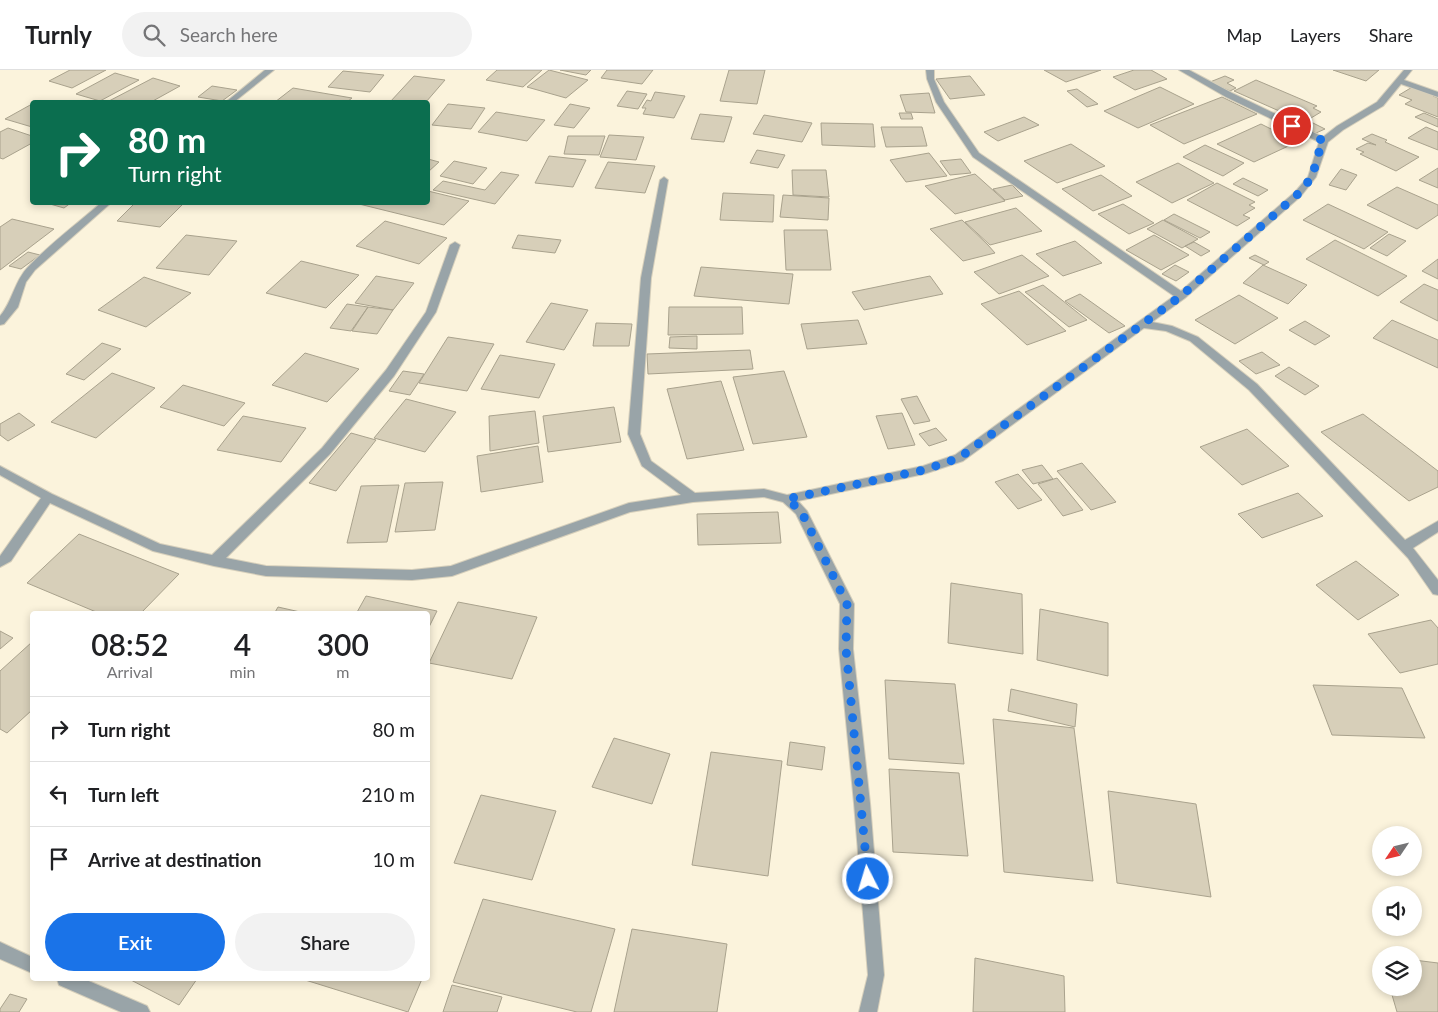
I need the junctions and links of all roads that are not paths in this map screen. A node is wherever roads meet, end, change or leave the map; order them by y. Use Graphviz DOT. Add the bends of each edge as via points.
graph roads {
  1 [pos="270,70"];
  2 [pos="930,70"];
  3 [pos="1183,70"];
  4 [pos="1408,70"];
  5 [pos="1400,80"];
  6 [pos="1438,95"];
  7 [pos="232,100"];
  8 [pos="1324,141"];
  9 [pos="664,180"];
  10 [pos="105,205"];
  11 [pos="455,245"];
  12 [pos="1181,296"];
  13 [pos="0,322"];
  14 [pos="1142,324"];
  15 [pos="0,470"];
  16 [pos="48,497"];
  17 [pos="693,498"];
  18 [pos="787,499"];
  19 [pos="1438,526"];
  20 [pos="1404,547"];
  21 [pos="214,561"];
  22 [pos="0,562"];
  23 [pos="1438,590"];
  24 [pos="0,950"];
  25 [pos="30,964"];
  26 [pos="70,981"];
  27 [pos="140,1012"];
  28 [pos="868,1012"];
  1 -- 7 [label="street"];
  2 -- 12 [label="street" via="929,78 945,110 959,135 976,155"];
  3 -- 8 [label="street"];
  4 -- 5 [label="street"];
  5 -- 6 [label="street"];
  5 -- 8 [label="street" via="1380,104"];
  8 -- 12 [label="street" via="1312,177 1298,194"];
  9 -- 17 [label="street" via="646,278 634,434 646,463"];
  10 -- 13 [label="street" via="32,268 21,282 13,307"];
  11 -- 21 [label="street" via="431,312 390,373 326,451"];
  12 -- 14 [label="street"];
  14 -- 18 [label="street" via="959,458 924,470"];
  14 -- 20 [label="street" via="1168,328 1194,339 1253,387"];
  15 -- 16 [label="street"];
  16 -- 21 [label="street" via="156,548"];
  16 -- 22 [label="street" via="7,558"];
  17 -- 18 [label="street" via="764,493"];
  17 -- 21 [label="street" via="629,508 452,571 412,575 266,571"];
  18 -- 28 [label="street" via="801,511 847,604 846,649 876,975"];
  19 -- 20 [label="street"];
  20 -- 23 [label="street"];
  24 -- 25 [label="street"];
  26 -- 27 [label="street"];
}
